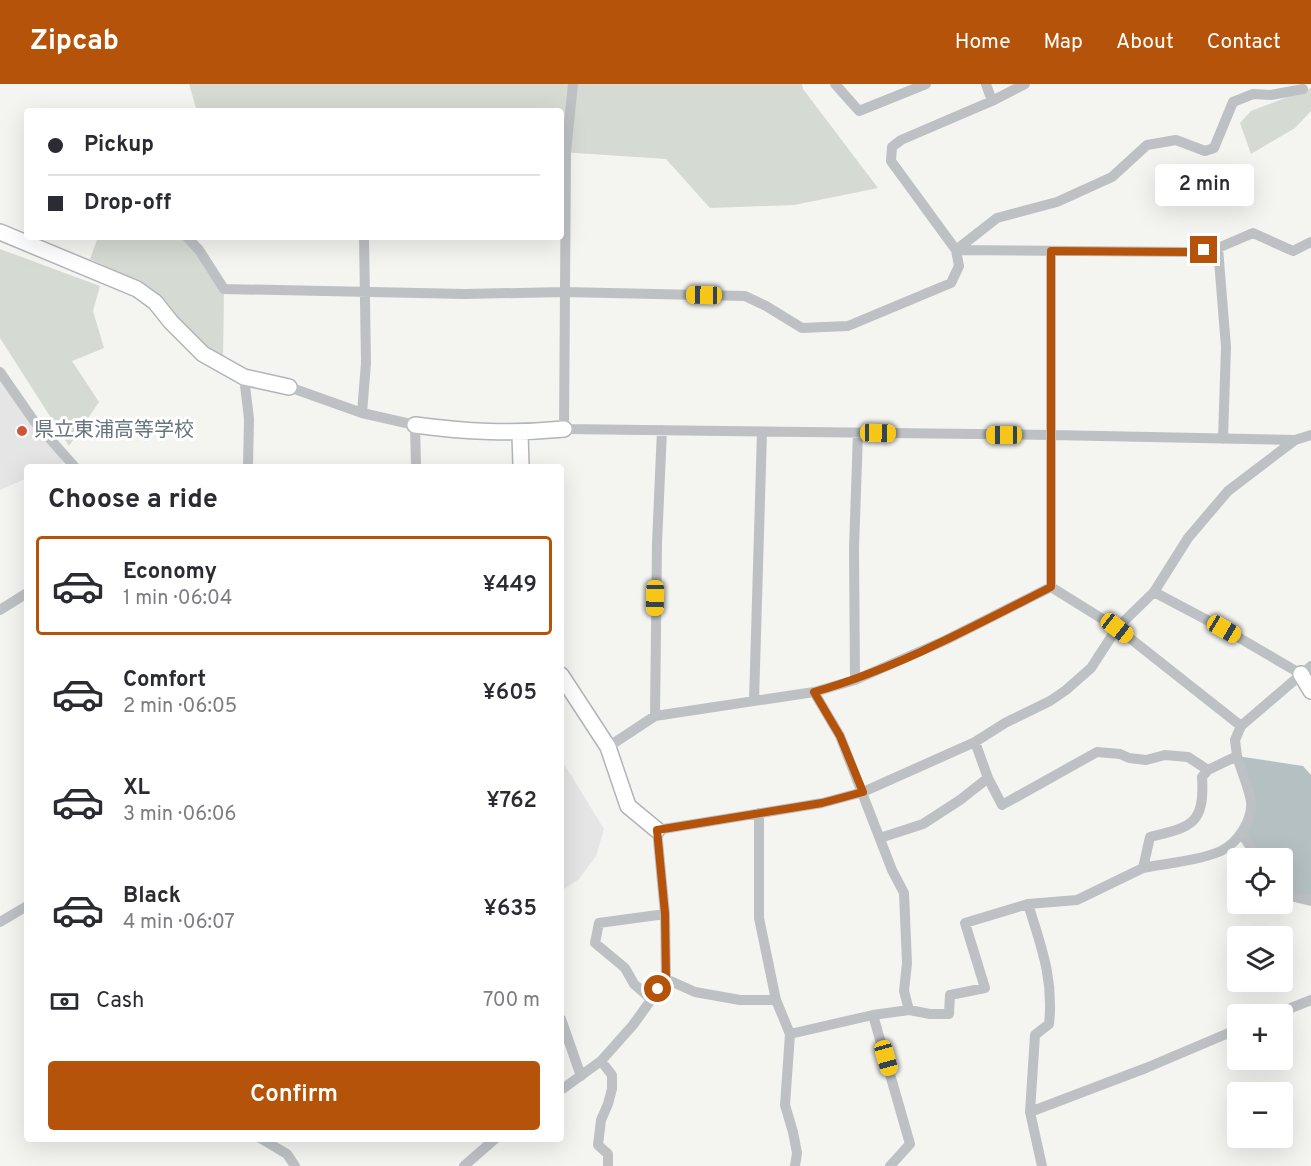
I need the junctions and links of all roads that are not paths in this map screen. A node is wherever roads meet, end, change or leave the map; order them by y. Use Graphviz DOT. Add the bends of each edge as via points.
graph roads {
  1 [pos="573,84"];
  2 [pos="835,84"];
  3 [pos="926,84"];
  4 [pos="986,84"];
  5 [pos="1025,84"];
  6 [pos="1305,86"];
  7 [pos="992,100"];
  8 [pos="564,145"];
  9 [pos="0,232"];
  10 [pos="190,240"];
  11 [pos="364,240"];
  12 [pos="564,240"];
  13 [pos="1311,242"];
  14 [pos="1218,248"];
  15 [pos="956,250"];
  16 [pos="1051,251"];
  17 [pos="366,292"];
  18 [pos="564,292"];
  19 [pos="0,372"];
  20 [pos="244,377"];
  21 [pos="289,387"];
  22 [pos="362,413"];
  23 [pos="415,425"];
  24 [pos="564,429"];
  25 [pos="662,430"];
  26 [pos="762,432"];
  27 [pos="520,433"];
  28 [pos="858,433"];
  29 [pos="1052,435"];
  30 [pos="1311,435"];
  31 [pos="1223,439"];
  32 [pos="1295,440"];
  33 [pos="72,464"];
  34 [pos="248,464"];
  35 [pos="416,464"];
  36 [pos="521,464"];
  37 [pos="1051,587"];
  38 [pos="1154,592"];
  39 [pos="24,595"];
  40 [pos="0,610"];
  41 [pos="1117,628"];
  42 [pos="1306,670"];
  43 [pos="564,680"];
  44 [pos="855,680"];
  45 [pos="1311,691"];
  46 [pos="814,692"];
  47 [pos="754,702"];
  48 [pos="655,716"];
  49 [pos="1240,726"];
  50 [pos="975,742"];
  51 [pos="608,747"];
  52 [pos="1237,756"];
  53 [pos="1208,770"];
  54 [pos="988,778"];
  55 [pos="863,792"];
  56 [pos="759,813"];
  57 [pos="657,830"];
  58 [pos="1241,833"];
  59 [pos="880,838"];
  60 [pos="1251,848"];
  61 [pos="1143,868"];
  62 [pos="1293,897"];
  63 [pos="1311,901"];
  64 [pos="1028,904"];
  65 [pos="24,908"];
  66 [pos="665,914"];
  67 [pos="0,922"];
  68 [pos="666,979"];
  69 [pos="651,999"];
  70 [pos="776,1000"];
  71 [pos="1311,1000"];
  72 [pos="1293,1007"];
  73 [pos="909,1010"];
  74 [pos="873,1015"];
  75 [pos="564,1028"];
  76 [pos="790,1034"];
  77 [pos="1227,1034"];
  78 [pos="601,1061"];
  79 [pos="580,1076"];
  80 [pos="564,1088"];
  81 [pos="1030,1112"];
  82 [pos="267,1142"];
  83 [pos="491,1142"];
  84 [pos="295,1166"];
  85 [pos="464,1166"];
  86 [pos="608,1166"];
  87 [pos="795,1166"];
  88 [pos="891,1166"];
  89 [pos="1042,1166"];
  1 -- 8 [label="street"];
  2 -- 3 [label="street" via="859,111"];
  4 -- 7 [label="street"];
  5 -- 7 [label="street"];
  6 -- 15 [label="street" via="1271,95 1253,94 1233,102 1214,148 1205,151 1176,140 1147,145 1112,177 1057,202 997,218"];
  7 -- 15 [label="street" via="892,147 891,161"];
  9 -- 20 [label="street" via="137,289 155,302 203,354"];
  10 -- 17 [label="street" via="224,289"];
  11 -- 17 [label="street"];
  12 -- 18 [label="street"];
  13 -- 14 [label="street" via="1293,251 1252,233"];
  14 -- 16 [label="street" via="1190,252"];
  14 -- 31 [label="street" via="1226,347"];
  15 -- 16 [label="street"];
  15 -- 18 [label="street" via="959,266 951,283 848,326 802,328 745,296"];
  16 -- 29 [label="street"];
  17 -- 18 [label="street"];
  17 -- 22 [label="street"];
  18 -- 24 [label="street"];
  19 -- 33 [label="street" via="34,421"];
  20 -- 21 [label="street"];
  20 -- 34 [label="street" via="249,419"];
  21 -- 22 [label="street"];
  22 -- 23 [label="street"];
  23 -- 27 [label="street"];
  23 -- 35 [label="street"];
  24 -- 25 [label="street"];
  24 -- 27 [label="street"];
  25 -- 26 [label="street"];
  25 -- 48 [label="street"];
  26 -- 28 [label="street"];
  26 -- 47 [label="street"];
  27 -- 36 [label="street"];
  28 -- 29 [label="street"];
  28 -- 44 [label="street"];
  29 -- 31 [label="street"];
  29 -- 37 [label="street"];
  30 -- 32 [label="street"];
  31 -- 32 [label="street"];
  32 -- 38 [label="street" via="1228,491 1188,538"];
  37 -- 41 [label="street"];
  37 -- 44 [label="street"];
  38 -- 41 [label="street"];
  38 -- 42 [label="street"];
  39 -- 40 [label="street"];
  41 -- 49 [label="street"];
  41 -- 50 [label="street" via="1091,668 1066,690"];
  42 -- 45 [label="street"];
  42 -- 49 [label="street"];
  43 -- 51 [label="street"];
  44 -- 46 [label="street"];
  46 -- 47 [label="street"];
  46 -- 55 [label="street" via="840,736"];
  47 -- 48 [label="street"];
  48 -- 51 [label="street"];
  49 -- 52 [label="street" via="1235,740"];
  50 -- 54 [label="street"];
  50 -- 55 [label="street"];
  51 -- 57 [label="street" via="628,806"];
  52 -- 53 [label="street"];
  52 -- 58 [label="street" via="1251,802 1249,819"];
  53 -- 54 [label="street" via="1188,757 1146,760 1097,752 1002,805"];
  53 -- 61 [label="street" via="1202,777 1199,814 1181,829 1150,837"];
  54 -- 59 [label="street" via="923,824"];
  55 -- 56 [label="street"];
  55 -- 59 [label="street"];
  56 -- 57 [label="street"];
  56 -- 70 [label="street" via="759,918"];
  57 -- 66 [label="street"];
  58 -- 60 [label="street"];
  58 -- 61 [label="street" via="1224,850"];
  59 -- 73 [label="street" via="904,893 904,992"];
  61 -- 64 [label="street" via="1077,900"];
  62 -- 63 [label="street"];
  64 -- 73 [label="street" via="965,923 985,988 950,995 949,1014"];
  64 -- 81 [label="street" via="1048,967 1051,1007 1049,1024 1035,1035"];
  65 -- 67 [label="street"];
  66 -- 68 [label="street"];
  66 -- 69 [label="street" via="599,922 595,943"];
  68 -- 69 [label="street"];
  68 -- 70 [label="street" via="695,992 740,1000"];
  69 -- 78 [label="street"];
  70 -- 76 [label="street"];
  71 -- 72 [label="street"];
  73 -- 74 [label="street"];
  74 -- 76 [label="street"];
  74 -- 88 [label="street" via="910,1144"];
  75 -- 79 [label="street"];
  76 -- 87 [label="street" via="785,1105 793,1132"];
  77 -- 81 [label="street"];
  78 -- 79 [label="street"];
  78 -- 86 [label="street" via="612,1075 598,1145 608,1154"];
  79 -- 80 [label="street"];
  81 -- 89 [label="street"];
  82 -- 84 [label="street" via="288,1154"];
  83 -- 85 [label="street"];
}
